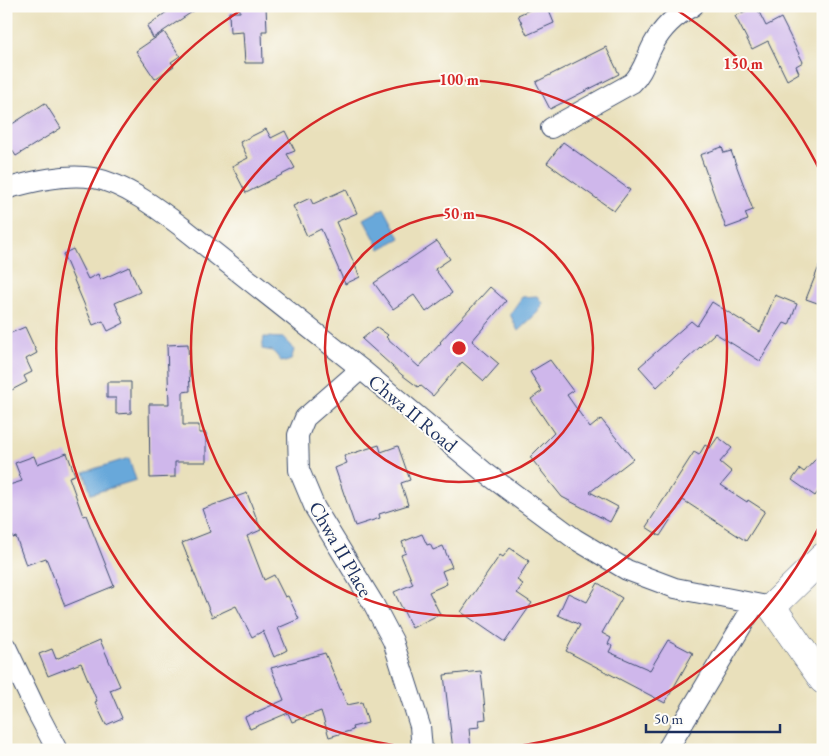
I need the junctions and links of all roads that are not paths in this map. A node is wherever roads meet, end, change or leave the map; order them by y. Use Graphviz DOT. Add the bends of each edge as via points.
graph roads {
  1 [pos="692,6"];
  2 [pos="551,128"];
  3 [pos="6,189"];
  4 [pos="361,368"];
  5 [pos="823,557"];
  6 [pos="763,606"];
  7 [pos="6,647"];
  8 [pos="823,680"];
  9 [pos="57,750"];
  10 [pos="422,750"];
  11 [pos="667,750"];
  1 -- 2 [label="street" via="664,27 640,76 632,83"];
  3 -- 4 [label="street, Chwa II Road" via="29,182 73,177 95,178 129,191 182,227"];
  4 -- 6 [label="street, Chwa II Road" via="484,472 627,570 675,588"];
  4 -- 10 [label="street, Chwa II Place" via="305,418 298,435 299,470 315,508 393,641 420,726"];
  5 -- 6 [label="street"];
  6 -- 8 [label="street"];
  6 -- 11 [label="street"];
  7 -- 9 [label="street"];
}
